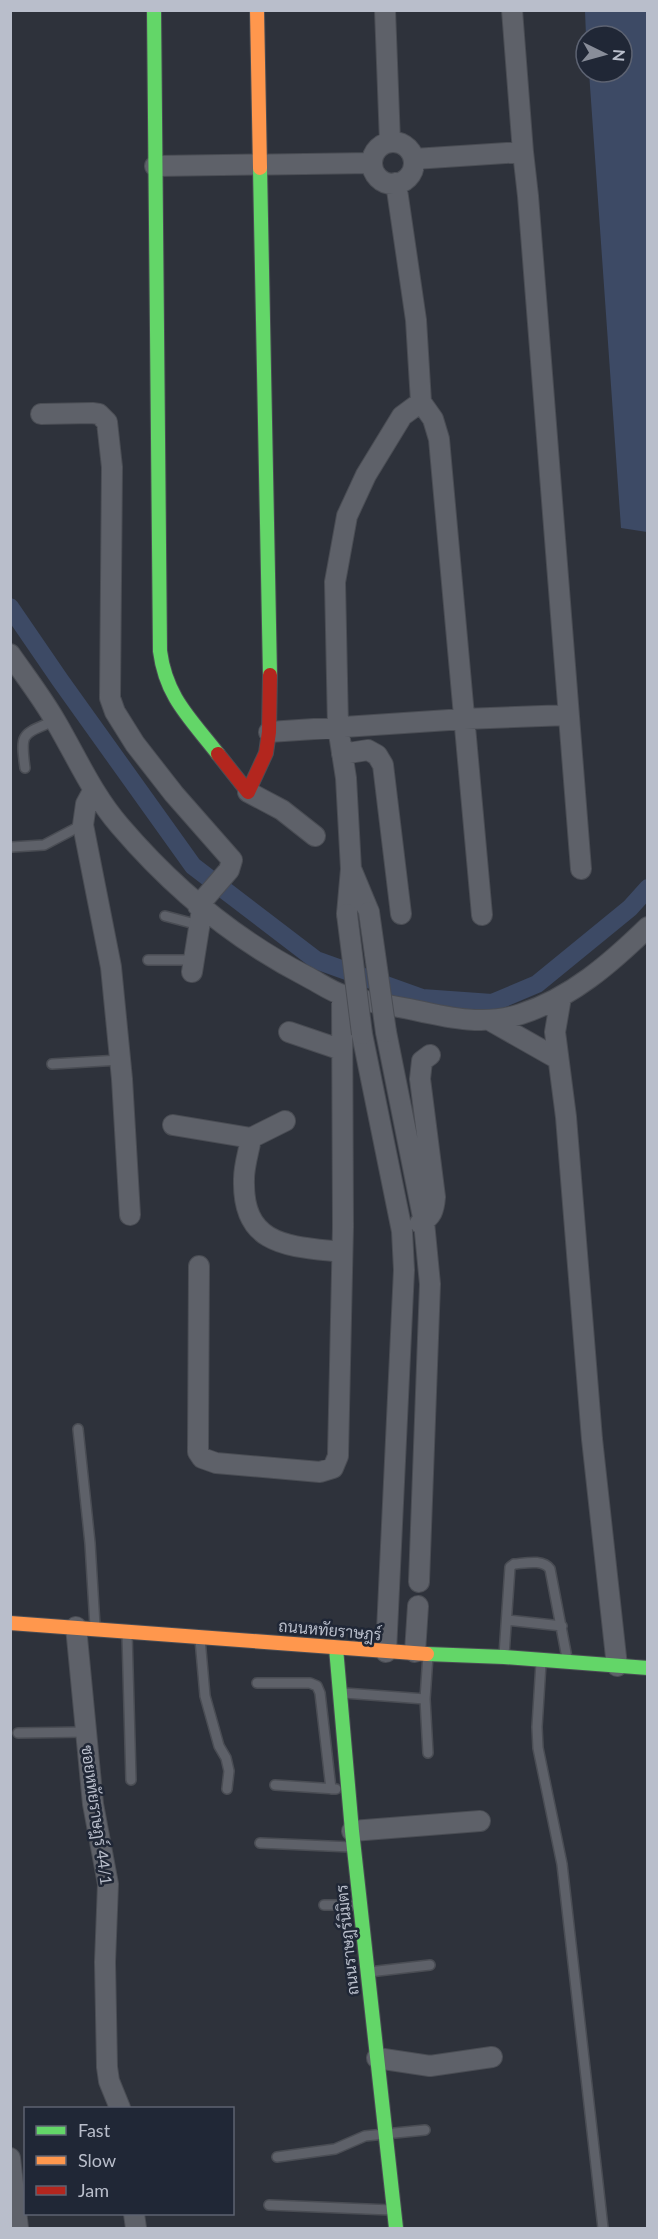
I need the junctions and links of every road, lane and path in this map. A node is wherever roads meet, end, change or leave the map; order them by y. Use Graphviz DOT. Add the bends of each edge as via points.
graph roads {
  1 [pos="154,10"];
  2 [pos="257,10"];
  3 [pos="385,10"];
  4 [pos="512,10"];
  5 [pos="390,142"];
  6 [pos="523,152"];
  7 [pos="414,159"];
  8 [pos="372,163"];
  9 [pos="260,164"];
  10 [pos="155,166"];
  11 [pos="396,183"];
  12 [pos="421,402"];
  13 [pos="41,414"];
  14 [pos="10,654"];
  15 [pos="568,715"];
  16 [pos="464,719"];
  17 [pos="56,720"];
  18 [pos="338,727"];
  19 [pos="269,732"];
  20 [pos="342,754"];
  21 [pos="25,768"];
  22 [pos="93,791"];
  23 [pos="248,792"];
  24 [pos="83,825"];
  25 [pos="315,836"];
  26 [pos="12,847"];
  27 [pos="351,869"];
  28 [pos="581,869"];
  29 [pos="200,913"];
  30 [pos="401,914"];
  31 [pos="482,915"];
  32 [pos="165,916"];
  33 [pos="648,927"];
  34 [pos="148,960"];
  35 [pos="193,966"];
  36 [pos="342,995"];
  37 [pos="561,997"];
  38 [pos="491,1020"];
  39 [pos="289,1032"];
  40 [pos="342,1050"];
  41 [pos="430,1055"];
  42 [pos="558,1059"];
  43 [pos="120,1060"];
  44 [pos="52,1064"];
  45 [pos="285,1121"];
  46 [pos="173,1125"];
  47 [pos="251,1138"];
  48 [pos="130,1215"];
  49 [pos="424,1222"];
  50 [pos="402,1231"];
  51 [pos="342,1252"];
  52 [pos="200,1266"];
  53 [pos="78,1429"];
  54 [pos="390,1560"];
  55 [pos="419,1560"];
  56 [pos="419,1582"];
  57 [pos="418,1606"];
  58 [pos="507,1620"];
  59 [pos="10,1623"];
  60 [pos="562,1626"];
  61 [pos="86,1628"];
  62 [pos="127,1631"];
  63 [pos="200,1637"];
  64 [pos="336,1648"];
  65 [pos="386,1652"];
  66 [pos="422,1653"];
  67 [pos="504,1657"];
  68 [pos="541,1660"];
  69 [pos="568,1663"];
  70 [pos="617,1666"];
  71 [pos="648,1668"];
  72 [pos="257,1683"];
  73 [pos="339,1693"];
  74 [pos="425,1699"];
  75 [pos="86,1732"];
  76 [pos="18,1733"];
  77 [pos="428,1753"];
  78 [pos="131,1780"];
  79 [pos="275,1785"];
  80 [pos="227,1789"];
  81 [pos="331,1789"];
  82 [pos="348,1790"];
  83 [pos="480,1821"];
  84 [pos="353,1839"];
  85 [pos="260,1843"];
  86 [pos="324,1905"];
  87 [pos="360,1905"];
  88 [pos="430,1965"];
  89 [pos="366,1972"];
  90 [pos="492,2057"];
  91 [pos="377,2058"];
  92 [pos="119,2107"];
  93 [pos="425,2130"];
  94 [pos="386,2134"];
  95 [pos="277,2157"];
  96 [pos="10,2158"];
  97 [pos="269,2205"];
  98 [pos="394,2210"];
  99 [pos="18,2229"];
  100 [pos="396,2229"];
  101 [pos="603,2229"];
  1 -- 10 [label="street"];
  2 -- 9 [label="street"];
  3 -- 5 [label="street"];
  4 -- 6 [label="street"];
  5 -- 7 [label="street" via="404,145"];
  5 -- 8 [label="street" via="377,149"];
  6 -- 7 [label="street"];
  6 -- 15 [label="street"];
  7 -- 11 [label="street" via="409,176"];
  8 -- 9 [label="street"];
  8 -- 11 [label="street" via="383,181"];
  9 -- 10 [label="street"];
  9 -- 19 [label="street"];
  10 -- 23 [label="street" via="159,651 173,696"];
  11 -- 12 [label="street" via="416,320"];
  12 -- 16 [label="street" via="433,419 438,439"];
  12 -- 18 [label="street" via="402,416 366,475 347,516 335,582"];
  13 -- 29 [label="street" via="92,412 107,422 112,467 112,706 135,744 230,858 229,870"];
  14 -- 17 [label="street"];
  15 -- 16 [label="street"];
  15 -- 28 [label="street"];
  16 -- 18 [label="street"];
  16 -- 31 [label="street"];
  17 -- 21 [label="lane" via="23,737"];
  17 -- 22 [label="street"];
  18 -- 19 [label="street"];
  18 -- 20 [label="street"];
  19 -- 23 [label="street" via="266,753"];
  20 -- 27 [label="street"];
  20 -- 30 [label="street" via="368,750 377,755 382,765"];
  22 -- 24 [label="street" via="86,804"];
  22 -- 29 [label="street"];
  23 -- 25 [label="street" via="282,810"];
  24 -- 26 [label="lane" via="44,845"];
  24 -- 43 [label="street" via="111,967"];
  27 -- 49 [label="street, bridge" via="369,912 386,1032"];
  27 -- 50 [label="street, bridge" via="347,914 362,1034"];
  29 -- 32 [label="lane"];
  29 -- 35 [label="street"];
  29 -- 36 [label="street"];
  33 -- 37 [label="street" via="619,955"];
  34 -- 35 [label="lane"];
  36 -- 38 [label="street" via="441,1016"];
  36 -- 40 [label="street"];
  37 -- 38 [label="street" via="521,1014"];
  37 -- 42 [label="street" via="555,1032"];
  38 -- 42 [label="street"];
  39 -- 40 [label="street"];
  40 -- 51 [label="street"];
  41 -- 49 [label="street" via="422,1061 420,1079 435,1197 434,1210"];
  42 -- 70 [label="street"];
  43 -- 44 [label="lane"];
  43 -- 48 [label="street"];
  45 -- 47 [label="street"];
  46 -- 47 [label="street"];
  47 -- 51 [label="street" via="244,1178 246,1206 254,1225 264,1236 279,1242"];
  49 -- 50 [label="street"];
  49 -- 55 [label="street" via="430,1284"];
  50 -- 54 [label="street" via="404,1270"];
  51 -- 52 [label="street" via="338,1456 333,1468 320,1472 216,1463 202,1458 198,1452"];
  53 -- 61 [label="lane" via="90,1543"];
  54 -- 55 [label="street"];
  54 -- 65 [label="street"];
  55 -- 56 [label="street"];
  57 -- 66 [label="street"];
  58 -- 60 [label="lane"];
  58 -- 60 [label="lane" via="510,1567 541,1563 550,1569"];
  58 -- 67 [label="lane"];
  59 -- 61 [label="street, ถนนหทัยราษฎร์"];
  60 -- 69 [label="lane"];
  61 -- 62 [label="street, ถนนหทัยราษฎร์"];
  61 -- 75 [label="street, ซอยหทัยราษฎร์ 44/1"];
  62 -- 63 [label="street, ถนนหทัยราษฎร์"];
  62 -- 78 [label="lane"];
  63 -- 64 [label="street, ถนนหทัยราษฎร์"];
  63 -- 80 [label="lane" via="205,1696 226,1758"];
  64 -- 65 [label="street, ถนนหทัยราษฎร์"];
  64 -- 73 [label="street, ถนนราษฎร์นิมิตร"];
  65 -- 66 [label="street, ถนนหทัยราษฎร์"];
  66 -- 67 [label="street, ถนนหทัยราษฎร์"];
  66 -- 74 [label="lane"];
  67 -- 68 [label="street, ถนนหทัยราษฎร์"];
  68 -- 69 [label="street, ถนนหทัยราษฎร์"];
  68 -- 101 [label="lane" via="538,1748 561,1864"];
  69 -- 70 [label="street, ถนนหทัยราษฎร์"];
  70 -- 71 [label="street, ถนนหทัยราษฎร์"];
  72 -- 81 [label="lane" via="317,1686 321,1693"];
  73 -- 74 [label="lane"];
  73 -- 82 [label="street, ถนนราษฎร์นิมิตร"];
  74 -- 77 [label="lane"];
  75 -- 76 [label="lane"];
  75 -- 92 [label="street, ซอยหทัยราษฎร์ 44/1" via="93,1804 108,1884 107,2067"];
  79 -- 81 [label="lane"];
  81 -- 82 [label="lane"];
  82 -- 84 [label="street, ถนนราษฎร์นิมิตร"];
  83 -- 84 [label="street"];
  84 -- 85 [label="lane"];
  84 -- 87 [label="street, ถนนราษฎร์นิมิตร"];
  86 -- 87 [label="lane"];
  87 -- 89 [label="street, ถนนราษฎร์นิมิตร"];
  88 -- 89 [label="lane"];
  89 -- 91 [label="street, ถนนราษฎร์นิมิตร"];
  90 -- 91 [label="street" via="430,2066"];
  91 -- 94 [label="street, ถนนราษฎร์นิมิตร"];
  93 -- 94 [label="lane"];
  94 -- 95 [label="lane" via="365,2136 322,2151"];
  94 -- 98 [label="street, ถนนราษฎร์นิมิตร"];
  96 -- 99 [label="street"];
  97 -- 98 [label="lane"];
  98 -- 100 [label="street, ถนนราษฎร์นิมิตร"];
}
